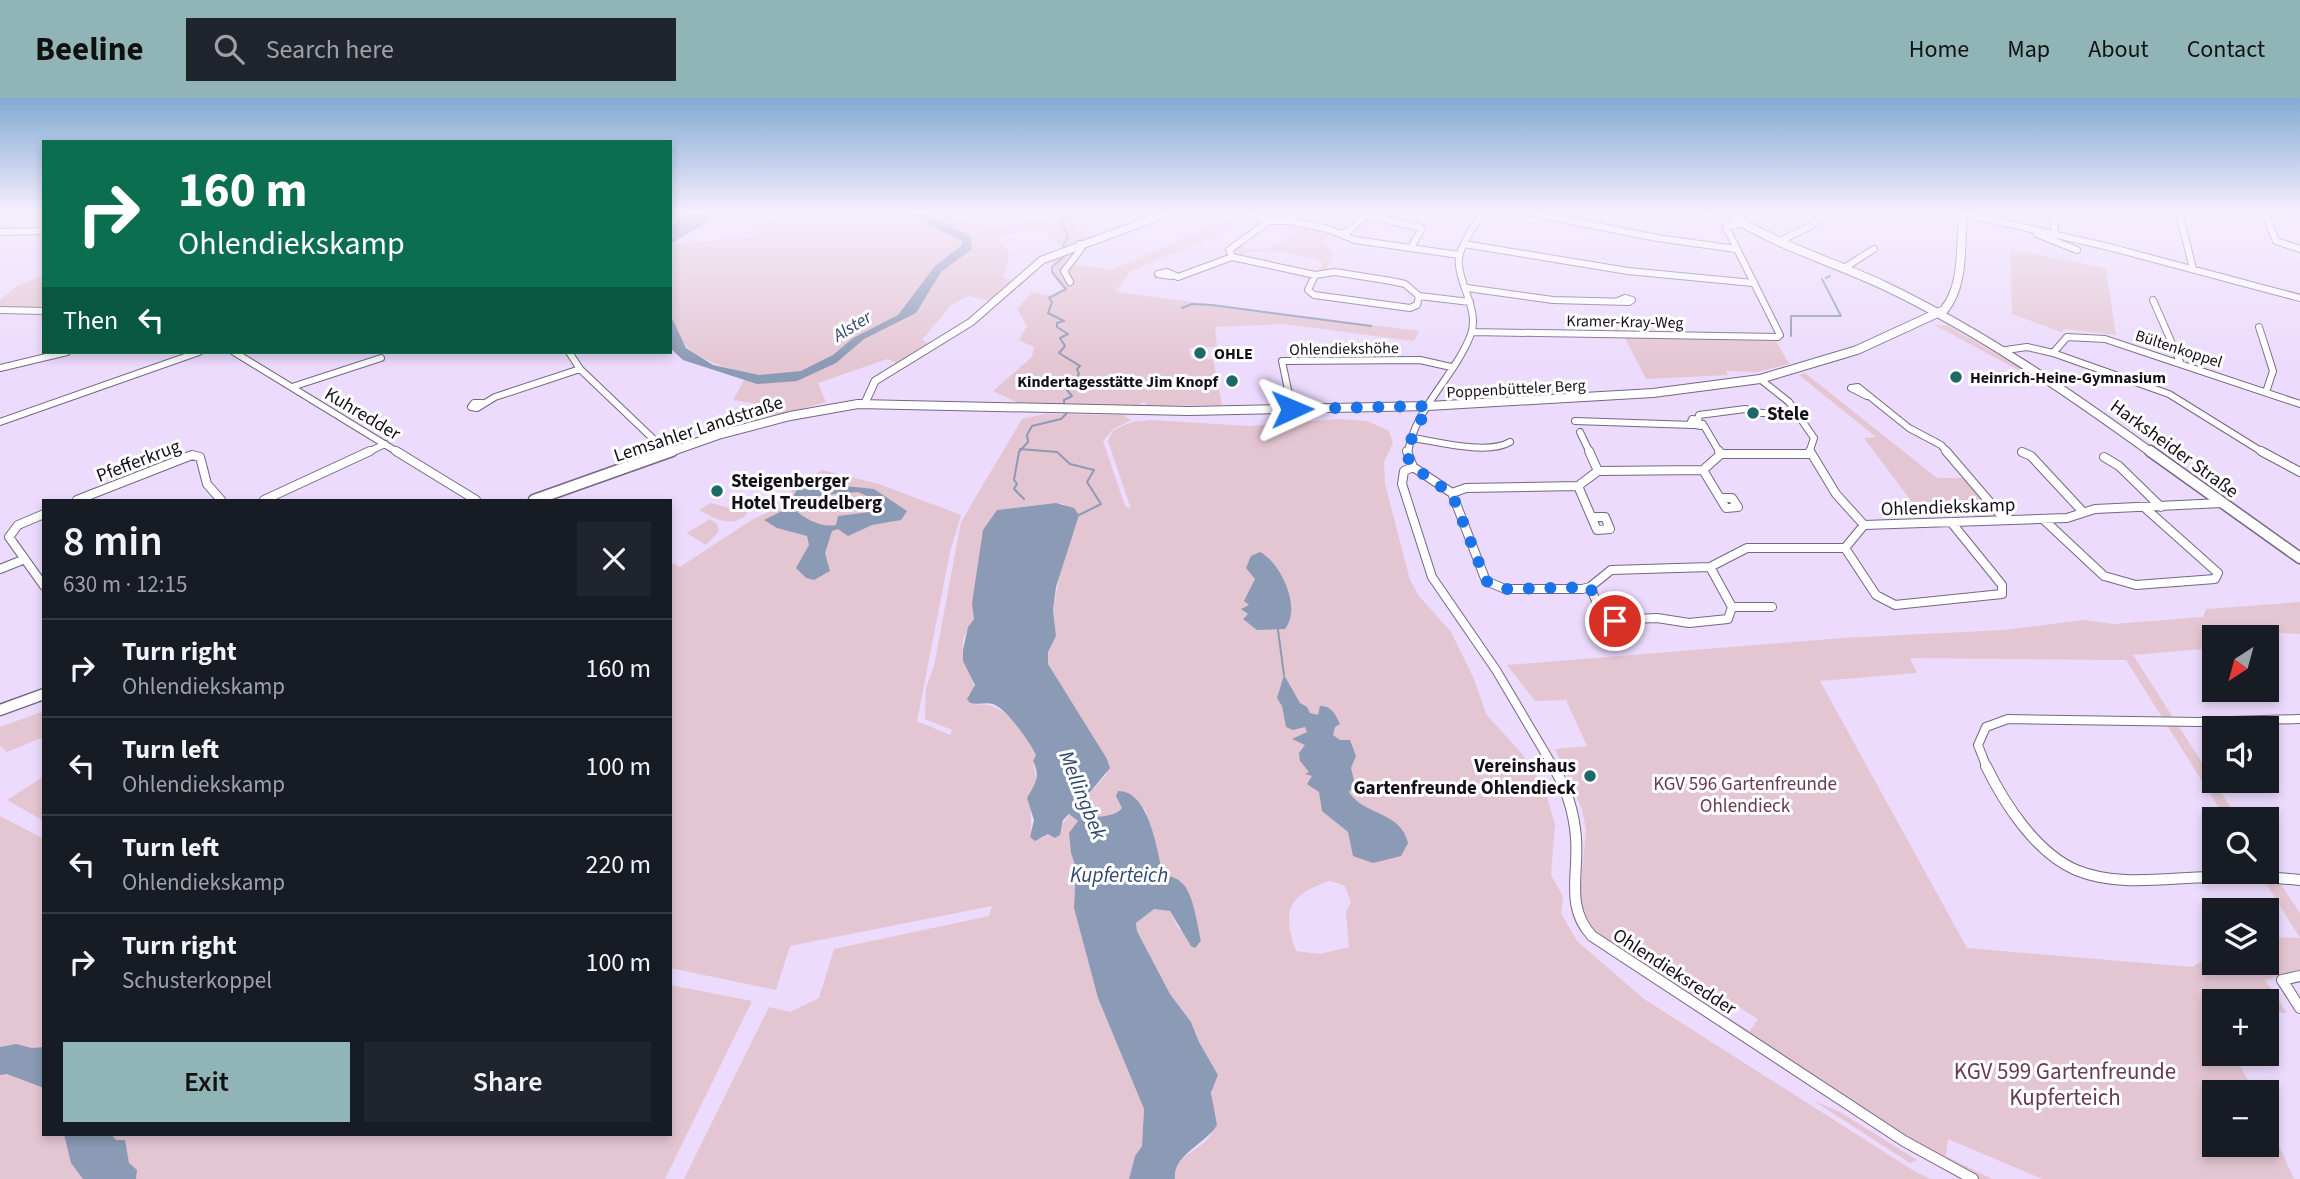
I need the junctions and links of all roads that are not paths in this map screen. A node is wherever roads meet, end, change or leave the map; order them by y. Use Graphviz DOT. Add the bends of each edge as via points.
graph roads {
  1 [pos="1039,262"];
  2 [pos="1071,262"];
  3 [pos="1218,262"];
  4 [pos="1257,262"];
  5 [pos="1459,262"];
  6 [pos="1576,262"];
  7 [pos="1743,262"];
  8 [pos="1831,262"];
  9 [pos="1853,262"];
  10 [pos="1958,262"];
  11 [pos="2165,262"];
  12 [pos="2191,262"];
  13 [pos="1844,268"];
  14 [pos="2193,270"];
  15 [pos="1315,275"];
  16 [pos="1171,276"];
  17 [pos="1070,282"];
  18 [pos="1753,283"];
  19 [pos="1467,288"];
  20 [pos="1419,296"];
  21 [pos="2300,298"];
  22 [pos="2153,300"];
  23 [pos="1618,301"];
  24 [pos="1470,302"];
  25 [pos="0,310"];
  26 [pos="42,311"];
  27 [pos="1940,313"];
  28 [pos="2259,327"];
  29 [pos="1472,332"];
  30 [pos="2006,350"];
  31 [pos="2053,353"];
  32 [pos="59,354"];
  33 [pos="193,354"];
  34 [pos="241,354"];
  35 [pos="570,354"];
  36 [pos="381,358"];
  37 [pos="2181,364"];
  38 [pos="0,368"];
  39 [pos="1451,368"];
  40 [pos="580,369"];
  41 [pos="1760,379"];
  42 [pos="292,387"];
  43 [pos="2266,393"];
  44 [pos="1867,396"];
  45 [pos="482,403"];
  46 [pos="865,403"];
  47 [pos="2300,404"];
  48 [pos="1428,406"];
  49 [pos="1044,408"];
  50 [pos="1292,409"];
  51 [pos="1799,413"];
  52 [pos="1575,421"];
  53 [pos="0,422"];
  54 [pos="1698,423"];
  55 [pos="1580,432"];
  56 [pos="1413,438"];
  57 [pos="1510,442"];
  58 [pos="385,444"];
  59 [pos="2022,452"];
  60 [pos="668,453"];
  61 [pos="1721,454"];
  62 [pos="1809,454"];
  63 [pos="2105,457"];
  64 [pos="1413,467"];
  65 [pos="1703,470"];
  66 [pos="1598,471"];
  67 [pos="2300,472"];
  68 [pos="1578,486"];
  69 [pos="1452,494"];
  70 [pos="1721,498"];
  71 [pos="80,499"];
  72 [pos="220,499"];
  73 [pos="266,499"];
  74 [pos="473,499"];
  75 [pos="537,499"];
  76 [pos="2222,503"];
  77 [pos="2144,507"];
  78 [pos="2161,507"];
  79 [pos="2083,512"];
  80 [pos="42,515"];
  81 [pos="1591,517"];
  82 [pos="2043,519"];
  83 [pos="2005,520"];
  84 [pos="1951,522"];
  85 [pos="1864,524"];
  86 [pos="1845,548"];
  87 [pos="2300,558"];
  88 [pos="25,559"];
  89 [pos="1710,567"];
  90 [pos="0,569"];
  91 [pos="42,583"];
  92 [pos="1590,587"];
  93 [pos="1732,607"];
  94 [pos="1772,607"];
  95 [pos="42,695"];
  96 [pos="0,710"];
  97 [pos="2300,719"];
  98 [pos="2300,880"];
  99 [pos="2300,975"];
  100 [pos="2300,1008"];
  101 [pos="1973,1179"];
  1 -- 46 [label="street" via="971,322 878,378"];
  2 -- 17 [label="street" via="1064,271"];
  3 -- 16 [label="street"];
  4 -- 15 [label="street"];
  5 -- 19 [label="street"];
  6 -- 18 [label="street"];
  7 -- 18 [label="street"];
  8 -- 13 [label="main road, Harksheider Straße"];
  9 -- 13 [label="street"];
  10 -- 27 [label="main road" via="1957,285"];
  11 -- 14 [label="street"];
  12 -- 14 [label="street"];
  13 -- 27 [label="main road, Harksheider Straße"];
  14 -- 21 [label="street"];
  15 -- 20 [label="street" via="1335,272 1391,281 1405,284"];
  15 -- 20 [label="street" via="1308,290 1314,295 1410,308"];
  18 -- 29 [label="street, Kramer-Kray-Weg" via="1778,337"];
  19 -- 23 [label="street" via="1559,300"];
  19 -- 24 [label="street"];
  20 -- 24 [label="street"];
  22 -- 37 [label="street"];
  24 -- 29 [label="street"];
  25 -- 26 [label="street"];
  27 -- 30 [label="main road, Harksheider Straße"];
  27 -- 41 [label="main road, Poppenbütteler Berg" via="1854,351"];
  28 -- 43 [label="street" via="2273,371"];
  29 -- 39 [label="street"];
  30 -- 31 [label="street" via="2027,347"];
  30 -- 76 [label="main road, Harksheider Straße"];
  31 -- 37 [label="street, Bültenkoppel" via="2067,337 2084,336 2105,338"];
  31 -- 67 [label="street" via="2179,399"];
  32 -- 38 [label="street"];
  33 -- 53 [label="street"];
  34 -- 42 [label="street, Kuhredder"];
  35 -- 40 [label="street"];
  36 -- 42 [label="street"];
  37 -- 43 [label="street, Bültenkoppel"];
  39 -- 48 [label="street"];
  39 -- 50 [label="street, Ohlendiekshöhe" via="1420,360 1282,361"];
  40 -- 45 [label="street"];
  40 -- 60 [label="street"];
  41 -- 48 [label="main road, Poppenbütteler Berg" via="1653,393"];
  41 -- 51 [label="street"];
  42 -- 58 [label="street, Kuhredder"];
  43 -- 47 [label="street, Bültenkoppel"];
  44 -- 83 [label="street" via="1941,445"];
  46 -- 49 [label="main road, Lemsahler Landstraße"];
  46 -- 60 [label="main road, Lemsahler Landstraße" via="775,420"];
  48 -- 50 [label="main road, Poppenbütteler Berg"];
  48 -- 56 [label="street"];
  49 -- 50 [label="main road, Poppenbütteler Berg"];
  51 -- 54 [label="street" via="1745,409 1699,415"];
  51 -- 62 [label="street" via="1814,438"];
  52 -- 54 [label="street" via="1623,421 1642,427"];
  54 -- 61 [label="street"];
  55 -- 66 [label="street"];
  56 -- 57 [label="street" via="1458,446"];
  56 -- 64 [label="street" via="1407,452"];
  58 -- 73 [label="street"];
  58 -- 74 [label="street, Kuhredder"];
  59 -- 79 [label="street"];
  60 -- 75 [label="main road, Lemsahler Landstraße"];
  61 -- 62 [label="street"];
  61 -- 65 [label="street"];
  62 -- 85 [label="street"];
  63 -- 78 [label="street"];
  64 -- 69 [label="street"];
  64 -- 101 [label="street, Ohlendieksredder" via="1404,471 1402,484 1432,577 1496,670 1568,791 1576,838 1574,903 1583,925 1601,945 1640,971 1904,1141"];
  65 -- 66 [label="street"];
  65 -- 70 [label="street"];
  66 -- 68 [label="street"];
  68 -- 69 [label="street" via="1466,488"];
  68 -- 81 [label="street"];
  69 -- 92 [label="street" via="1486,581 1505,589"];
  71 -- 72 [label="street, Pfefferkrug" via="192,455 200,457 203,479"];
  76 -- 78 [label="street, Ohlendiekskamp"];
  76 -- 87 [label="main road, Harksheider Straße"];
  77 -- 78 [label="street, Ohlendiekskamp"];
  77 -- 79 [label="street, Ohlendiekskamp"];
  77 -- 82 [label="street" via="2218,573 2215,579 2136,585 2104,576"];
  79 -- 82 [label="street, Ohlendiekskamp"];
  80 -- 88 [label="street" via="18,525 9,537"];
  82 -- 83 [label="street, Ohlendiekskamp"];
  83 -- 84 [label="street, Ohlendiekskamp"];
  84 -- 85 [label="street, Ohlendiekskamp"];
  84 -- 86 [label="street" via="2002,585 2002,594 1895,605 1876,595"];
  85 -- 86 [label="street, Ohlendiekskamp"];
  86 -- 89 [label="street" via="1747,548"];
  88 -- 90 [label="street"];
  88 -- 91 [label="street"];
  89 -- 92 [label="street" via="1620,568"];
  89 -- 93 [label="street"];
  92 -- 93 [label="street" via="1602,614 1615,621 1721,621 1731,617"];
  93 -- 94 [label="street"];
  95 -- 96 [label="main road"];
  97 -- 98 [label="street" via="2008,719 1986,727 1978,745 1986,767 2034,838 2058,860 2079,871 2124,882 2202,877"];
  99 -- 100 [label="street" via="2282,980"];
}
